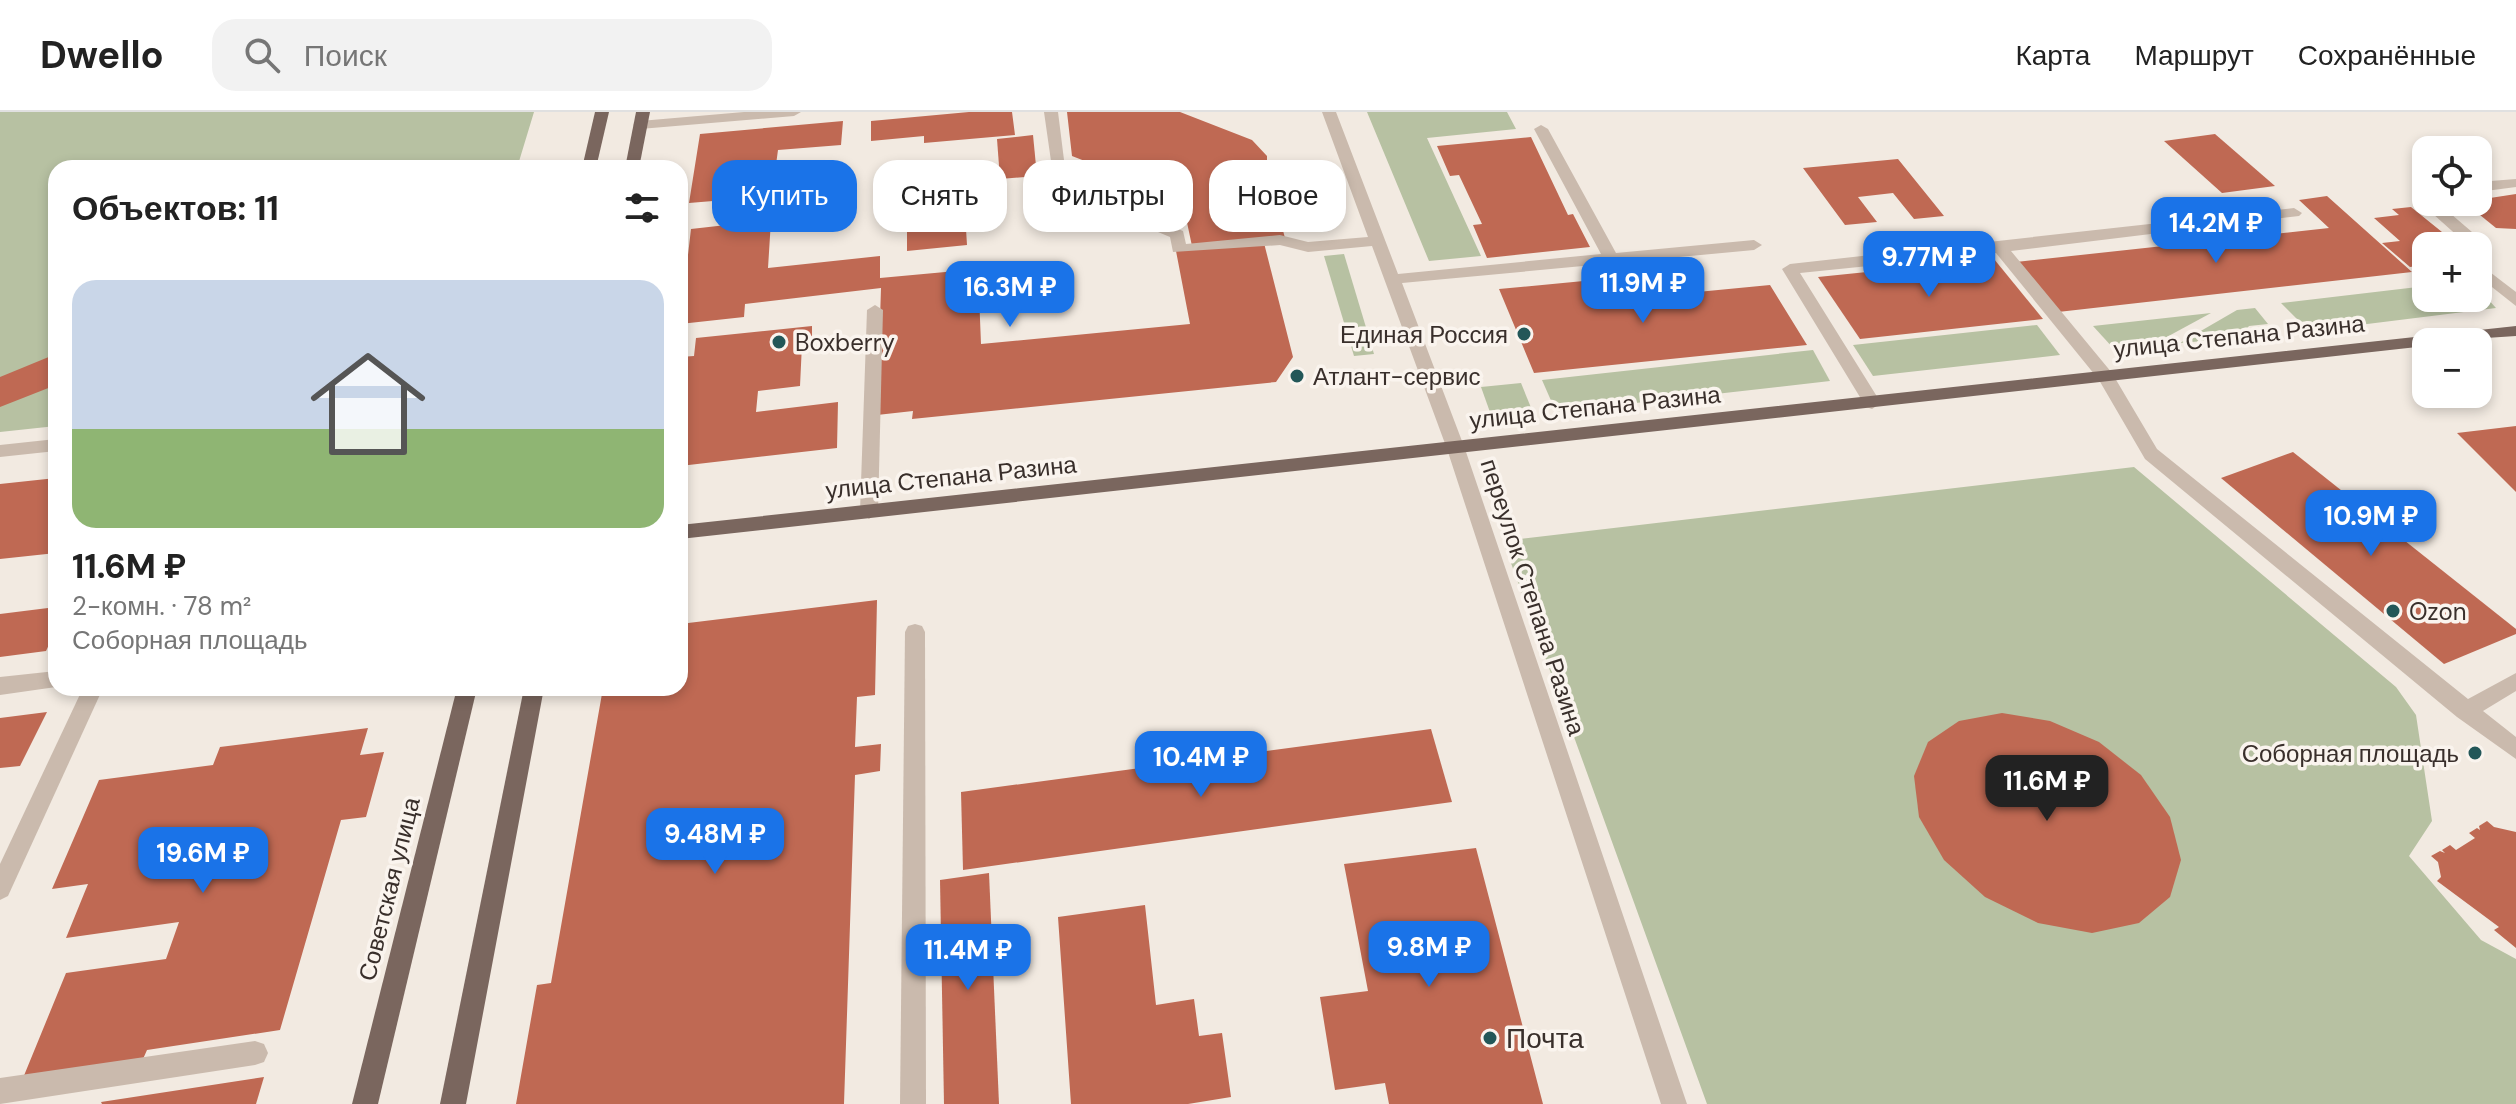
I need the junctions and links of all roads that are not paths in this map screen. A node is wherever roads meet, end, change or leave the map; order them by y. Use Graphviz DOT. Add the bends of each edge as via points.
graph roads {
  1 [pos="602,112"];
  2 [pos="794,112"];
  3 [pos="1051,112"];
  4 [pos="1329,112"];
  5 [pos="642,119"];
  6 [pos="1541,129"];
  7 [pos="591,160"];
  8 [pos="634,160"];
  9 [pos="2516,183"];
  10 [pos="2492,186"];
  11 [pos="2294,213"];
  12 [pos="2444,216"];
  13 [pos="2463,232"];
  14 [pos="1378,241"];
  15 [pos="1754,245"];
  16 [pos="2000,248"];
  17 [pos="1611,258"];
  18 [pos="1393,279"];
  19 [pos="2492,280"];
  20 [pos="2516,301"];
  21 [pos="875,310"];
  22 [pos="2516,331"];
  23 [pos="2106,377"];
  24 [pos="1872,403"];
  25 [pos="48,446"];
  26 [pos="1456,449"];
  27 [pos="0,451"];
  28 [pos="869,512"];
  29 [pos="688,531"];
  30 [pos="915,632"];
  31 [pos="48,680"];
  32 [pos="2516,681"];
  33 [pos="0,686"];
  34 [pos="89,696"];
  35 [pos="465,696"];
  36 [pos="532,696"];
  37 [pos="2465,711"];
  38 [pos="2516,750"];
  39 [pos="0,889"];
  40 [pos="255,1053"];
  41 [pos="0,1091"];
  42 [pos="365,1104"];
  43 [pos="453,1104"];
  44 [pos="913,1104"];
  45 [pos="1674,1104"];
  1 -- 7 [label="main road"];
  2 -- 5 [label="street"];
  3 -- 14 [label="street" via="1060,186 1177,234 1179,249 1280,240 1308,247"];
  4 -- 14 [label="street, переулок Степана Разина"];
  5 -- 8 [label="main road"];
  6 -- 17 [label="street"];
  9 -- 10 [label="street"];
  11 -- 16 [label="street"];
  12 -- 13 [label="street"];
  14 -- 18 [label="street, переулок Степана Разина"];
  15 -- 17 [label="street"];
  16 -- 23 [label="street"];
  16 -- 24 [label="street" via="1790,269"];
  17 -- 18 [label="street"];
  18 -- 26 [label="street, переулок Степана Разина"];
  19 -- 20 [label="street"];
  21 -- 28 [label="street"];
  22 -- 23 [label="main road, улица Степана Разина"];
  23 -- 24 [label="main road, улица Степана Разина"];
  23 -- 37 [label="street" via="2151,454"];
  24 -- 26 [label="main road, улица Степана Разина"];
  25 -- 27 [label="street"];
  26 -- 28 [label="main road, улица Степана Разина"];
  26 -- 45 [label="street, переулок Степана Разина"];
  28 -- 29 [label="main road, улица Степана Разина"];
  30 -- 44 [label="street"];
  31 -- 33 [label="street"];
  32 -- 37 [label="street"];
  34 -- 39 [label="street"];
  35 -- 42 [label="main road, Советская улица"];
  36 -- 43 [label="main road"];
  37 -- 38 [label="street"];
  40 -- 41 [label="street"];
}
